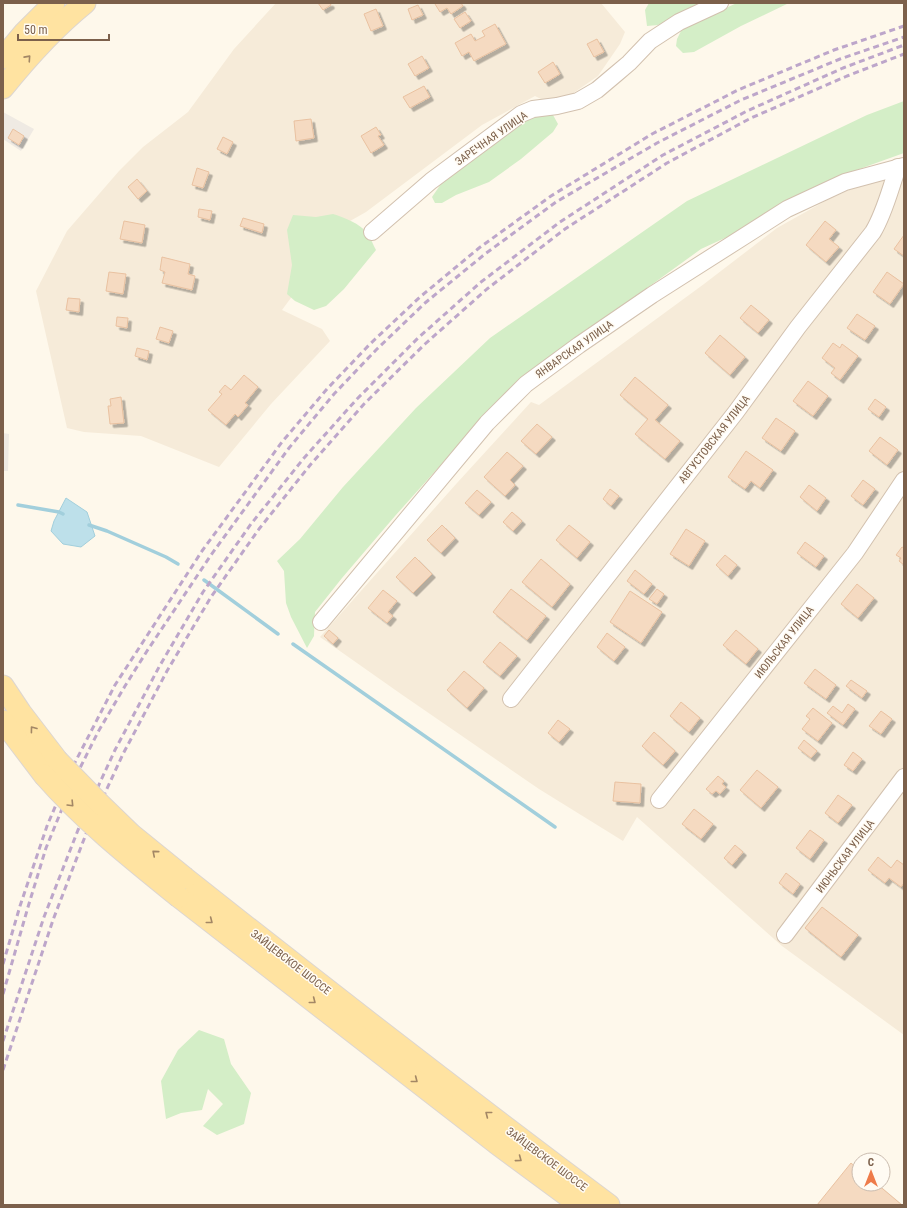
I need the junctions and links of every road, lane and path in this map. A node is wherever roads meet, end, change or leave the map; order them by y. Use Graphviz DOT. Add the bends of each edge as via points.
graph roads {
  1 [pos="54,3"];
  2 [pos="85,3"];
  3 [pos="720,3"];
  4 [pos="3,58"];
  5 [pos="3,88"];
  6 [pos="901,166"];
  7 [pos="372,232"];
  8 [pos="904,480"];
  9 [pos="321,622"];
  10 [pos="3,686"];
  11 [pos="511,699"];
  12 [pos="3,721"];
  13 [pos="904,777"];
  14 [pos="659,800"];
  15 [pos="182,888"];
  16 [pos="785,935"];
  17 [pos="580,1205"];
  18 [pos="609,1205"];
  1 -- 4 [label="main road"];
  5 -- 2 [label="main road, one-way" via="44,40"];
  3 -- 7 [label="street, ЗАРЕЧНАЯ УЛИЦА" via="679,22 650,41 597,90 578,101 533,108 521,114 430,181"];
  6 -- 9 [label="street, ЯНВАРСКАЯ УЛИЦА" via="845,182 787,209 652,294 526,384 487,423"];
  6 -- 11 [label="street, АВГУСТОВСКАЯ УЛИЦА" via="873,232"];
  8 -- 14 [label="street, ИЮЛЬСКАЯ УЛИЦА" via="855,553"];
  15 -- 10 [label="main road, ЗАЙЦЕВСКОЕ ШОССЕ, one-way, bridge" via="57,760"];
  12 -- 15 [label="main road, ЗАЙЦЕВСКОЕ ШОССЕ, one-way, bridge" via="44,775 116,847"];
  13 -- 16 [label="street, ИЮНЬСКАЯ УЛИЦА"];
  15 -- 17 [label="main road, ЗАЙЦЕВСКОЕ ШОССЕ, one-way" via="477,1128"];
  18 -- 15 [label="main road, ЗАЙЦЕВСКОЕ ШОССЕ, one-way" via="393,1041"];
}
